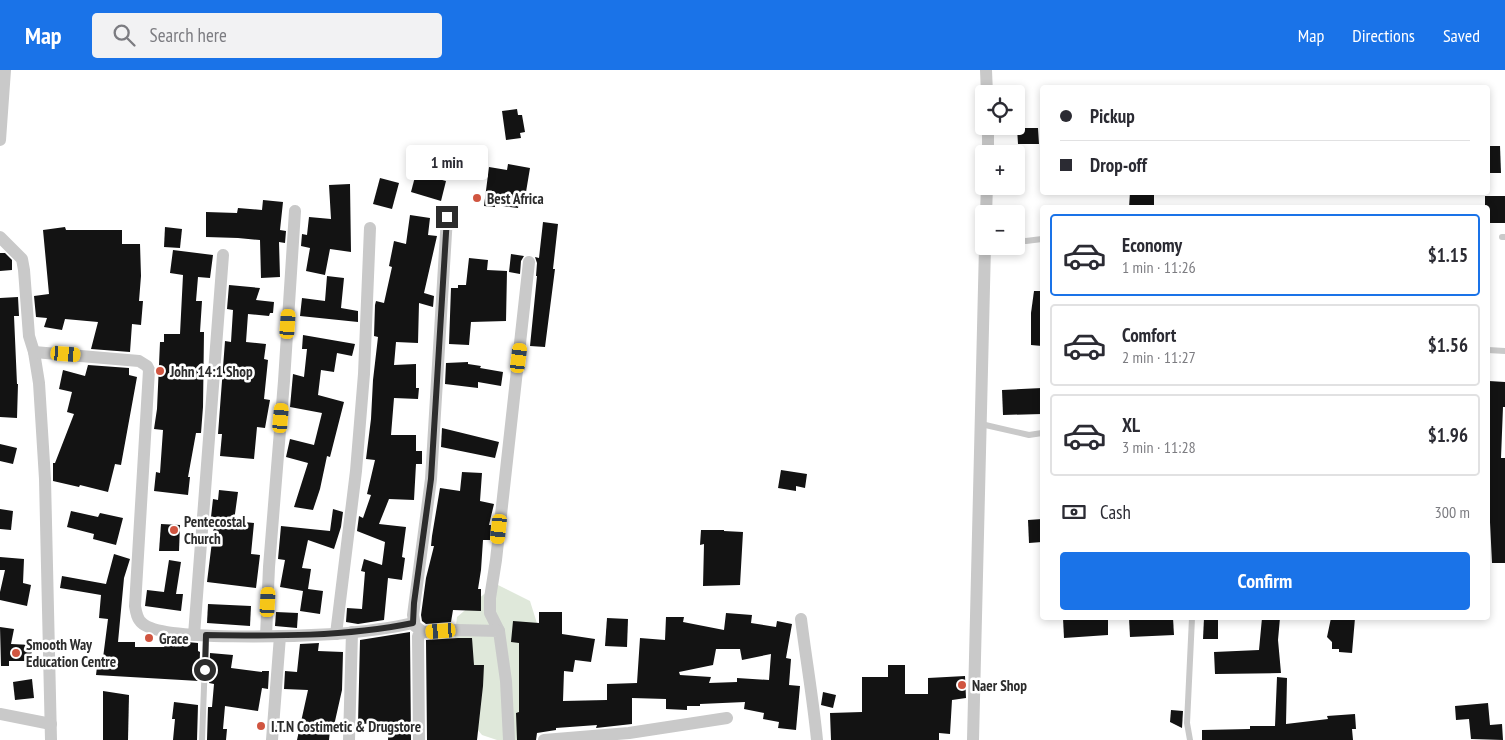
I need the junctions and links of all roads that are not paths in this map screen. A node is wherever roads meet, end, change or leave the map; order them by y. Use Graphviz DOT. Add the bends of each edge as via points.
graph roads {
  1 [pos="5,70"];
  2 [pos="986,70"];
  3 [pos="987,85"];
  4 [pos="0,140"];
  5 [pos="295,211"];
  6 [pos="447,217"];
  7 [pos="370,228"];
  8 [pos="0,237"];
  9 [pos="1040,239"];
  10 [pos="1025,242"];
  11 [pos="223,255"];
  12 [pos="985,255"];
  13 [pos="529,262"];
  14 [pos="1490,350"];
  15 [pos="1505,351"];
  16 [pos="34,352"];
  17 [pos="981,424"];
  18 [pos="1040,433"];
  19 [pos="801,619"];
  20 [pos="1192,620"];
  21 [pos="418,628"];
  22 [pos="499,631"];
  23 [pos="352,632"];
  24 [pos="336,634"];
  25 [pos="200,635"];
  26 [pos="266,636"];
  27 [pos="280,636"];
  28 [pos="0,714"];
  29 [pos="726,718"];
  30 [pos="51,724"];
  31 [pos="51,740"];
  32 [pos="202,740"];
  33 [pos="272,740"];
  34 [pos="349,740"];
  35 [pos="419,740"];
  36 [pos="509,740"];
  37 [pos="544,740"];
  38 [pos="817,740"];
  39 [pos="973,740"];
  40 [pos="1190,740"];
  1 -- 4 [label="street"];
  2 -- 3 [label="street"];
  5 -- 26 [label="street"];
  6 -- 21 [label="street" via="431,479 413,609"];
  7 -- 24 [label="street" via="363,393"];
  8 -- 16 [label="street" via="22,259 29,336"];
  9 -- 10 [label="lane"];
  11 -- 25 [label="street"];
  12 -- 17 [label="street"];
  13 -- 22 [label="street" via="490,598 490,613"];
  14 -- 15 [label="lane"];
  16 -- 25 [label="street" via="139,361 147,366 135,606 141,623 148,627"];
  16 -- 30 [label="street" via="45,479"];
  17 -- 18 [label="lane" via="1029,435"];
  17 -- 39 [label="street"];
  19 -- 38 [label="street"];
  20 -- 40 [label="lane" via="1187,723"];
  21 -- 22 [label="street"];
  21 -- 23 [label="street"];
  21 -- 35 [label="street"];
  22 -- 36 [label="street"];
  23 -- 24 [label="street"];
  23 -- 34 [label="street"];
  24 -- 27 [label="street"];
  25 -- 26 [label="street"];
  25 -- 32 [label="lane"];
  26 -- 27 [label="street"];
  27 -- 33 [label="street"];
  28 -- 30 [label="street"];
  29 -- 37 [label="street" via="629,733"];
  30 -- 31 [label="street"];
}
